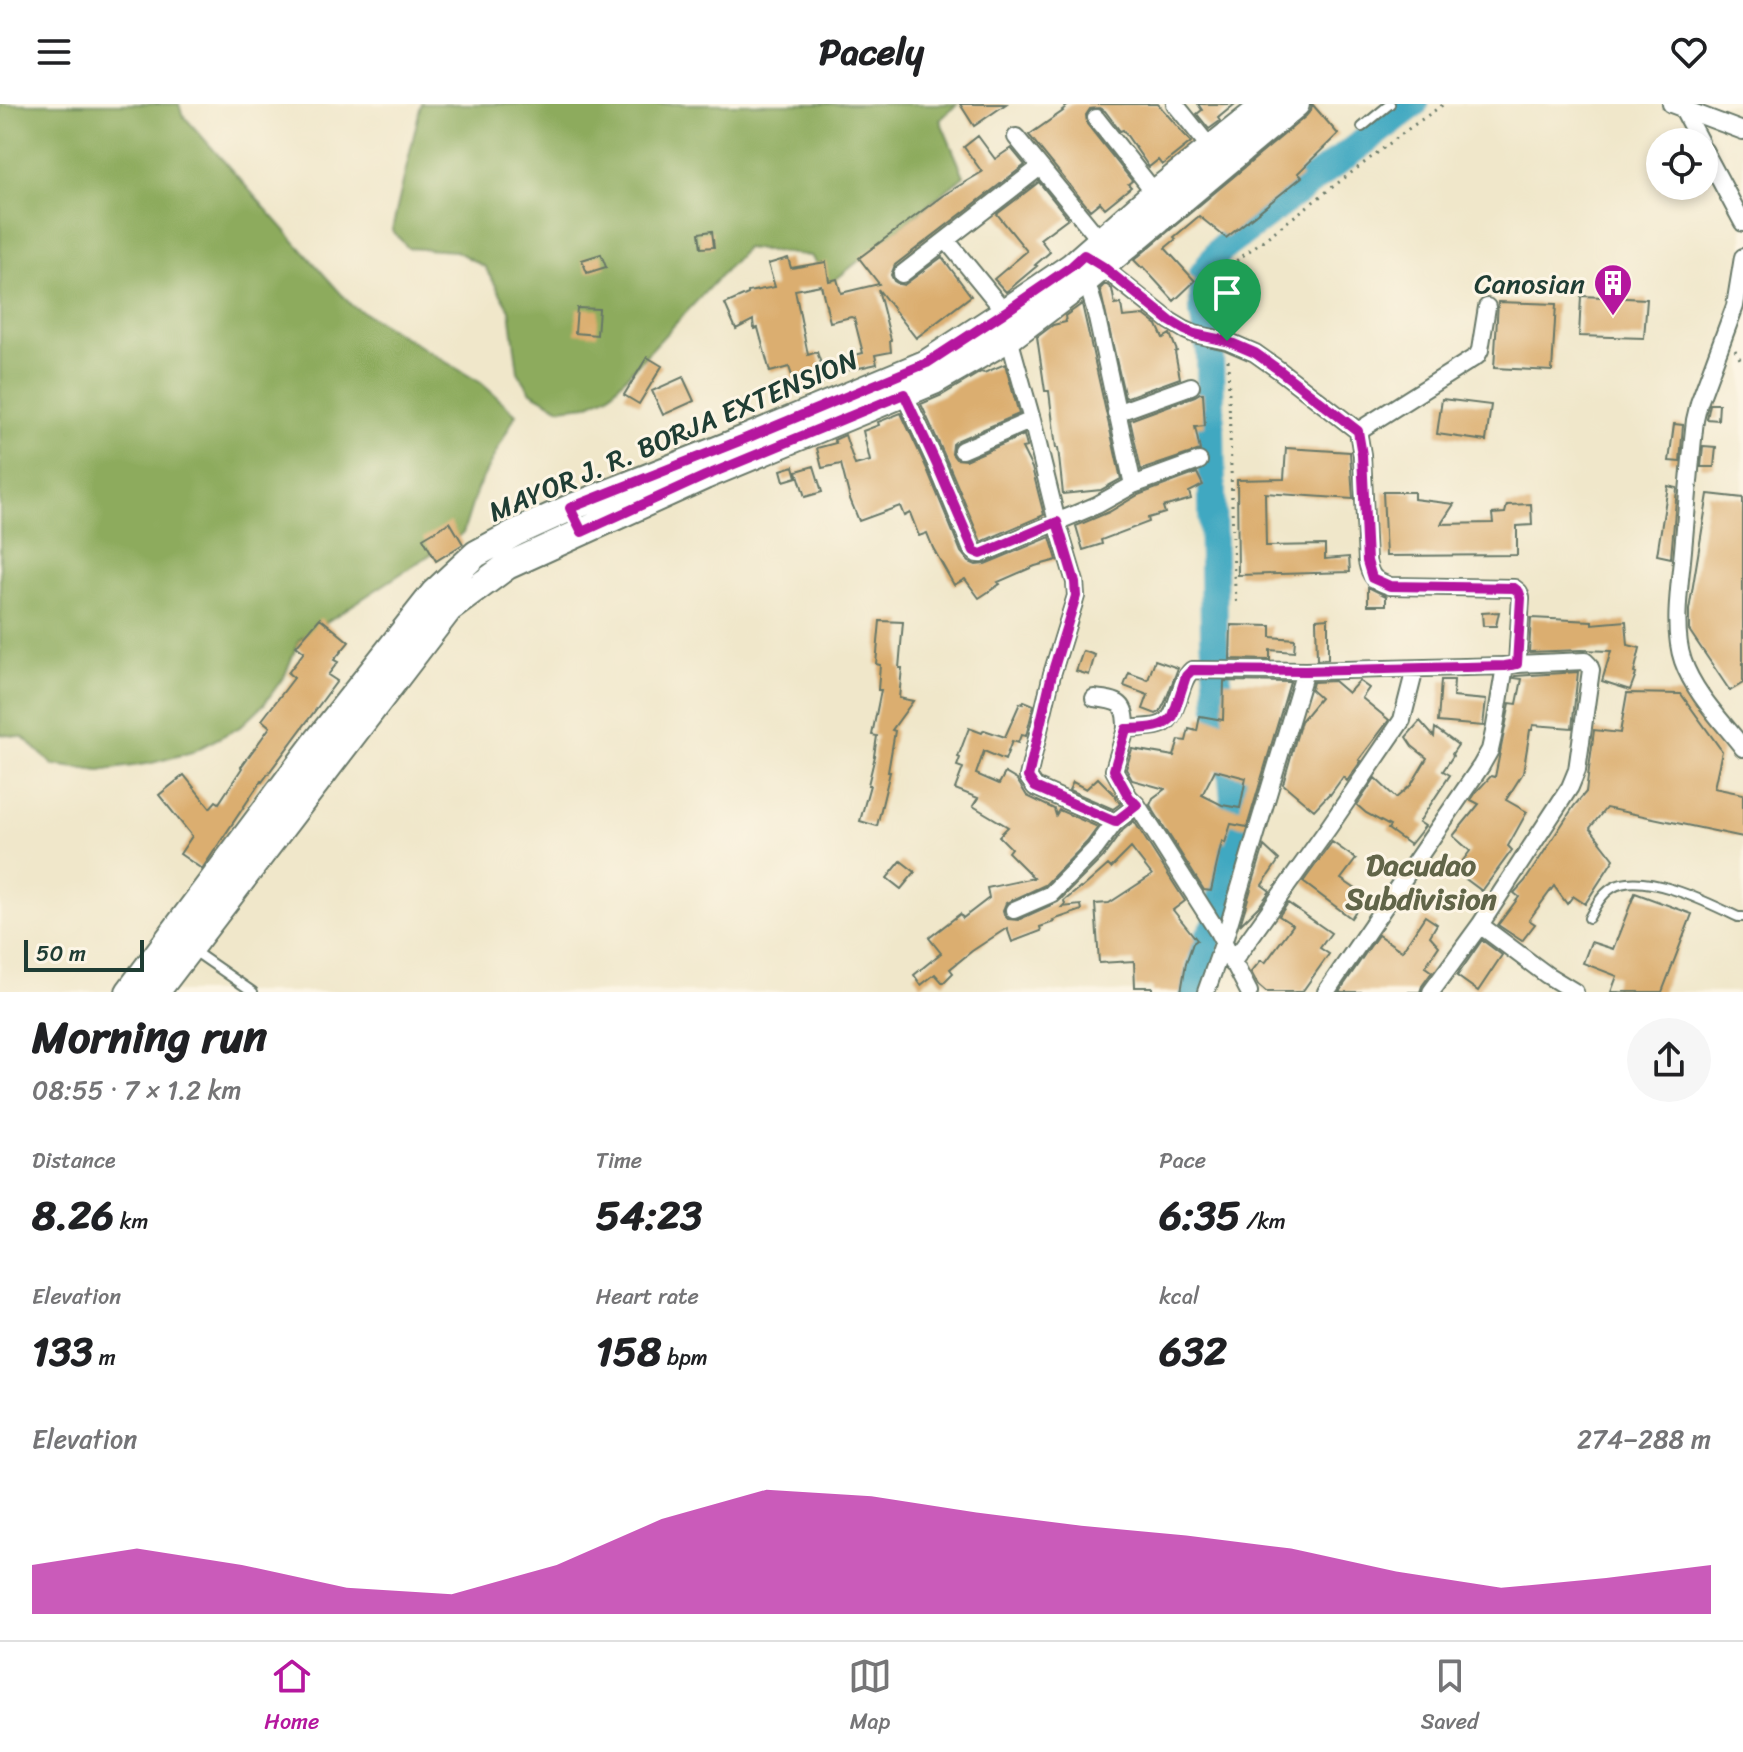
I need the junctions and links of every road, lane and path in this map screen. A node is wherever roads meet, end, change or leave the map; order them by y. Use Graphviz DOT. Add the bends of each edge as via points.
graph roads {
  1 [pos="1175,104"];
  2 [pos="1296,104"];
  3 [pos="1390,104"];
  4 [pos="1444,104"];
  5 [pos="1264,105"];
  6 [pos="1677,107"];
  7 [pos="1096,118"];
  8 [pos="1362,127"];
  9 [pos="1691,128"];
  10 [pos="1743,131"];
  11 [pos="1016,137"];
  12 [pos="1212,150"];
  13 [pos="1040,167"];
  14 [pos="1718,176"];
  15 [pos="1155,193"];
  16 [pos="1743,223"];
  17 [pos="947,241"];
  18 [pos="1743,257"];
  19 [pos="1089,261"];
  20 [pos="902,274"];
  21 [pos="1487,307"];
  22 [pos="1007,325"];
  23 [pos="1221,340"];
  24 [pos="930,372"];
  25 [pos="1191,386"];
  26 [pos="904,394"];
  27 [pos="1116,413"];
  28 [pos="1032,420"];
  29 [pos="1358,431"];
  30 [pos="962,450"];
  31 [pos="1199,461"];
  32 [pos="1133,485"];
  33 [pos="576,520"];
  34 [pos="1057,522"];
  35 [pos="1237,607"];
  36 [pos="1511,665"];
  37 [pos="1415,669"];
  38 [pos="1305,671"];
  39 [pos="1094,698"];
  40 [pos="1126,729"];
  41 [pos="1743,748"];
  42 [pos="1137,805"];
  43 [pos="1115,822"];
  44 [pos="1014,910"];
  45 [pos="1743,917"];
  46 [pos="1589,918"];
  47 [pos="1480,925"];
  48 [pos="1218,933"];
  49 [pos="190,948"];
  50 [pos="1232,963"];
  51 [pos="129,992"];
  52 [pos="156,992"];
  53 [pos="253,992"];
  54 [pos="1206,992"];
  55 [pos="1249,992"];
  56 [pos="1326,992"];
  57 [pos="1431,992"];
  58 [pos="1575,992"];
  1 -- 12 [label="street"];
  2 -- 19 [label="main road, MAYOR J. R. BORJA EXTENSION"];
  3 -- 8 [label="lane"];
  4 -- 23 [label="path" via="1223,271"];
  5 -- 12 [label="main road, MAYOR J. R. BORJA EXTENSION"];
  6 -- 9 [label="street"];
  6 -- 10 [label="street"];
  7 -- 15 [label="street"];
  11 -- 13 [label="street"];
  12 -- 15 [label="main road, MAYOR J. R. BORJA EXTENSION"];
  13 -- 17 [label="street"];
  13 -- 19 [label="street"];
  14 -- 16 [label="street"];
  15 -- 19 [label="main road, MAYOR J. R. BORJA EXTENSION"];
  17 -- 20 [label="street"];
  17 -- 22 [label="street"];
  18 -- 41 [label="street" via="1735,306 1695,420 1679,597 1679,646 1690,677"];
  19 -- 22 [label="main road, MAYOR J. R. BORJA EXTENSION"];
  19 -- 23 [label="street" via="1170,321"];
  19 -- 27 [label="street"];
  21 -- 29 [label="street" via="1477,356"];
  22 -- 24 [label="main road, MAYOR J. R. BORJA EXTENSION"];
  22 -- 28 [label="street"];
  23 -- 29 [label="street" via="1255,353"];
  23 -- 35 [label="path"];
  24 -- 26 [label="main road, MAYOR J. R. BORJA EXTENSION"];
  24 -- 33 [label="main road, MAYOR J. R. BORJA EXTENSION" via="781,424"];
  25 -- 27 [label="street"];
  26 -- 33 [label="main road, MAYOR J. R. BORJA EXTENSION" via="705,476"];
  26 -- 34 [label="street" via="974,551 981,554"];
  27 -- 32 [label="street"];
  28 -- 30 [label="street"];
  28 -- 34 [label="street"];
  29 -- 36 [label="street" via="1372,578 1390,586 1514,588 1521,598"];
  31 -- 32 [label="street"];
  32 -- 34 [label="street"];
  33 -- 49 [label="main road, MAYOR J. R. BORJA EXTENSION" via="449,609"];
  33 -- 51 [label="main road, MAYOR J. R. BORJA EXTENSION" via="515,533 476,554 434,593"];
  34 -- 43 [label="street" via="1076,596 1028,777 1035,787"];
  36 -- 37 [label="street"];
  36 -- 47 [label="street" via="1585,661 1591,670 1570,787"];
  36 -- 56 [label="street" via="1490,750 1481,766"];
  37 -- 38 [label="street"];
  37 -- 50 [label="street" via="1402,720"];
  38 -- 40 [label="street" via="1192,670 1169,722"];
  38 -- 48 [label="street"];
  39 -- 40 [label="street" via="1120,705"];
  40 -- 42 [label="street" via="1114,770"];
  42 -- 43 [label="street"];
  42 -- 48 [label="street"];
  43 -- 44 [label="street" via="1051,894"];
  45 -- 46 [label="lane" via="1699,898 1646,883 1623,883 1600,899"];
  47 -- 57 [label="street"];
  47 -- 58 [label="street"];
  48 -- 50 [label="street"];
  48 -- 54 [label="street"];
  49 -- 52 [label="main road, MAYOR J. R. BORJA EXTENSION"];
  49 -- 53 [label="lane"];
  50 -- 55 [label="street"];
}
